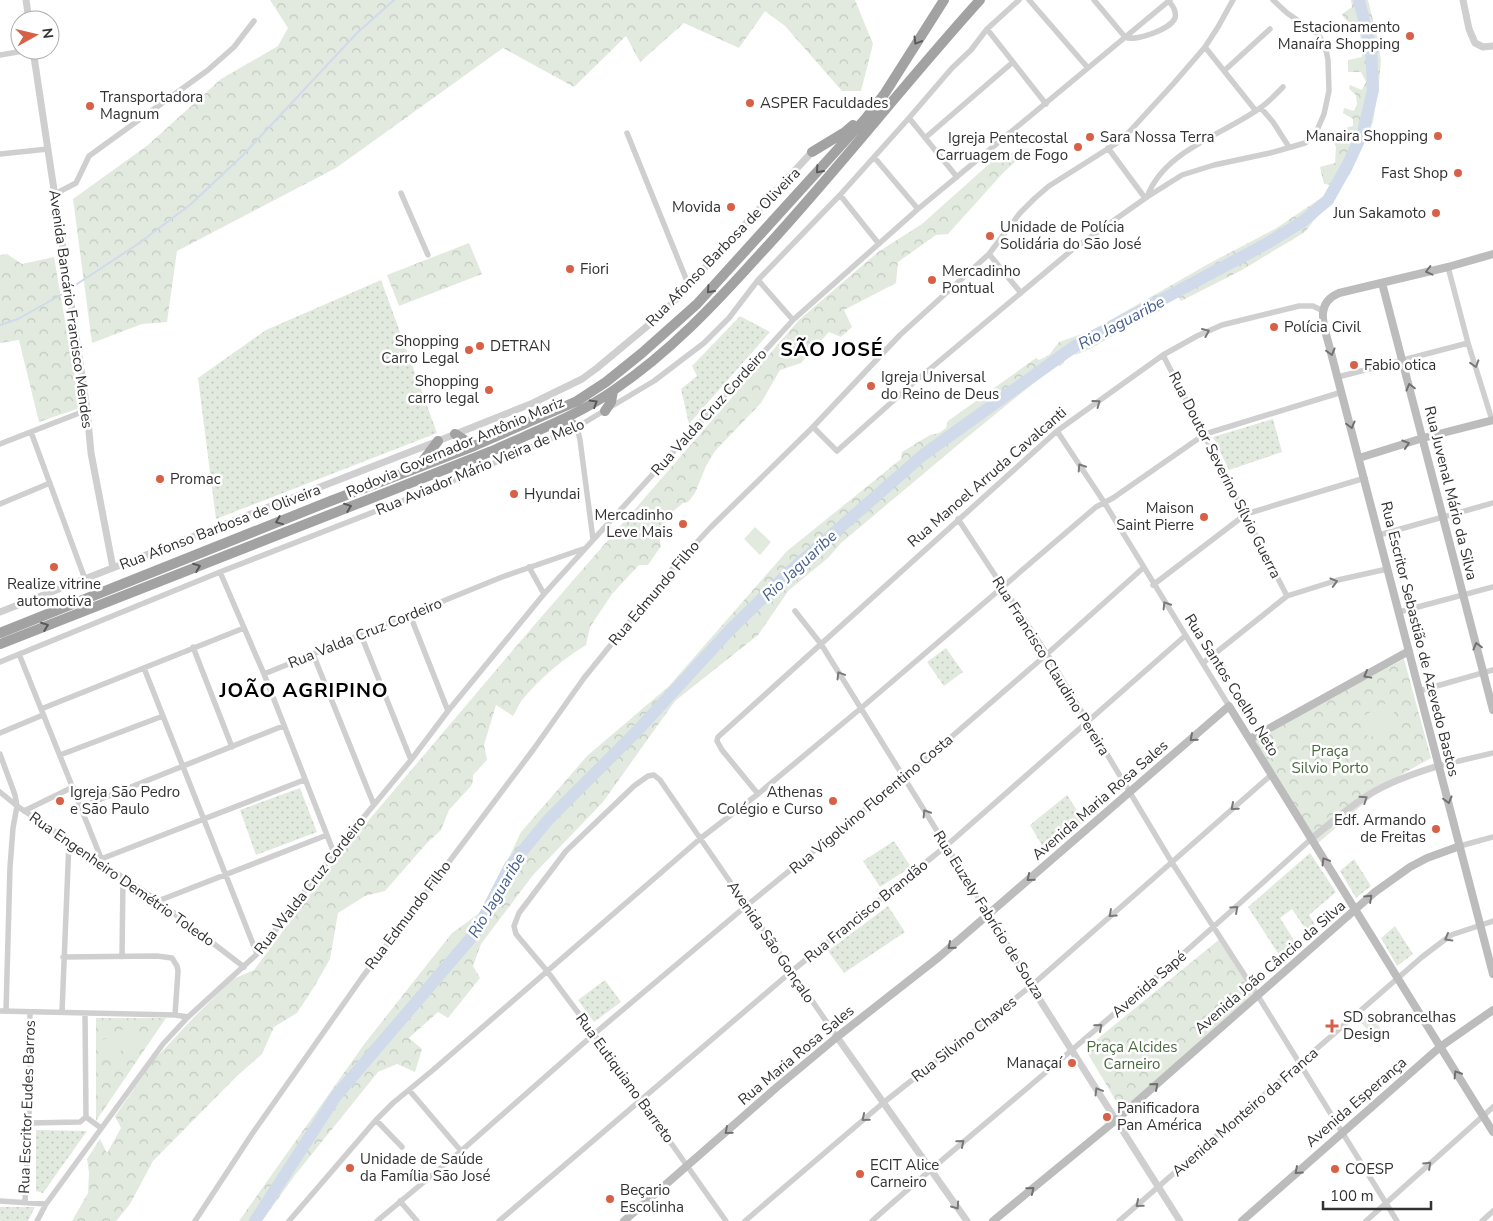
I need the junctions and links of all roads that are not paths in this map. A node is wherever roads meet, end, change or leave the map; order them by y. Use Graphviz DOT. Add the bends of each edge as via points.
graph roads {
  1 [pos="944,0"];
  2 [pos="980,0"];
  3 [pos="1019,0"];
  4 [pos="1029,0"];
  5 [pos="1094,0"];
  6 [pos="1169,0"];
  7 [pos="1233,0"];
  8 [pos="1274,0"];
  9 [pos="1463,0"];
  10 [pos="254,21"];
  11 [pos="986,29"];
  12 [pos="1270,29"];
  13 [pos="1125,37"];
  14 [pos="1491,46"];
  15 [pos="1205,47"];
  16 [pos="33,60"];
  17 [pos="1013,62"];
  18 [pos="1088,68"];
  19 [pos="1224,71"];
  20 [pos="1283,87"];
  21 [pos="885,93"];
  22 [pos="1046,104"];
  23 [pos="1258,110"];
  24 [pos="910,118"];
  25 [pos="627,133"];
  26 [pos="926,138"];
  27 [pos="1289,147"];
  28 [pos="1108,148"];
  29 [pos="48,149"];
  30 [pos="812,152"];
  31 [pos="0,154"];
  32 [pos="874,157"];
  33 [pos="957,177"];
  34 [pos="401,193"];
  35 [pos="54,194"];
  36 [pos="840,195"];
  37 [pos="1146,198"];
  38 [pos="918,208"];
  39 [pos="879,244"];
  40 [pos="989,254"];
  41 [pos="1493,254"];
  42 [pos="428,255"];
  43 [pos="1448,266"];
  44 [pos="758,280"];
  45 [pos="1382,283"];
  46 [pos="689,286"];
  47 [pos="1021,294"];
  48 [pos="1323,311"];
  49 [pos="793,320"];
  50 [pos="1468,343"];
  51 [pos="1163,355"];
  52 [pos="1402,360"];
  53 [pos="1338,377"];
  54 [pos="613,391"];
  55 [pos="1342,392"];
  56 [pos="87,410"];
  57 [pos="605,411"];
  58 [pos="1492,420"];
  59 [pos="559,421"];
  60 [pos="813,427"];
  61 [pos="577,428"];
  62 [pos="31,432"];
  63 [pos="1057,432"];
  64 [pos="455,434"];
  65 [pos="1205,434"];
  66 [pos="1423,438"];
  67 [pos="438,442"];
  68 [pos="0,444"];
  69 [pos="474,446"];
  70 [pos="1360,458"];
  71 [pos="418,467"];
  72 [pos="1365,478"];
  73 [pos="50,483"];
  74 [pos="1104,502"];
  75 [pos="1493,503"];
  76 [pos="0,504"];
  77 [pos="1246,514"];
  78 [pos="1443,517"];
  79 [pos="958,519"];
  80 [pos="1379,535"];
  81 [pos="593,539"];
  82 [pos="585,548"];
  83 [pos="530,567"];
  84 [pos="113,568"];
  85 [pos="1144,568"];
  86 [pos="1387,568"];
  87 [pos="220,572"];
  88 [pos="85,578"];
  89 [pos="1154,585"];
  90 [pos="1002,586"];
  91 [pos="1493,587"];
  92 [pos="544,594"];
  93 [pos="1287,596"];
  94 [pos="1463,596"];
  95 [pos="795,611"];
  96 [pos="0,612"];
  97 [pos="1398,612"];
  98 [pos="410,615"];
  99 [pos="244,628"];
  100 [pos="0,633"];
  101 [pos="360,635"];
  102 [pos="1186,636"];
  103 [pos="0,644"];
  104 [pos="821,644"];
  105 [pos="193,647"];
  106 [pos="1409,651"];
  107 [pos="19,654"];
  108 [pos="313,654"];
  109 [pos="1047,654"];
  110 [pos="0,662"];
  111 [pos="1203,663"];
  112 [pos="144,668"];
  113 [pos="1493,670"];
  114 [pos="1484,673"];
  115 [pos="264,674"];
  116 [pos="1419,691"];
  117 [pos="1229,706"];
  118 [pos="860,709"];
  119 [pos="1493,710"];
  120 [pos="448,711"];
  121 [pos="42,712"];
  122 [pos="164,716"];
  123 [pos="1087,724"];
  124 [pos="283,726"];
  125 [pos="0,733"];
  126 [pos="1250,740"];
  127 [pos="232,747"];
  128 [pos="1493,753"];
  129 [pos="0,754"];
  130 [pos="60,755"];
  131 [pos="411,760"];
  132 [pos="183,766"];
  133 [pos="1438,766"];
  134 [pos="1271,775"];
  135 [pos="904,778"];
  136 [pos="304,780"];
  137 [pos="73,787"];
  138 [pos="0,792"];
  139 [pos="1130,792"];
  140 [pos="758,794"];
  141 [pos="374,805"];
  142 [pos="17,806"];
  143 [pos="81,807"];
  144 [pos="24,811"];
  145 [pos="204,819"];
  146 [pos="327,834"];
  147 [pos="1493,837"];
  148 [pos="701,838"];
  149 [pos="1312,839"];
  150 [pos="69,841"];
  151 [pos="946,846"];
  152 [pos="1460,846"];
  153 [pos="334,852"];
  154 [pos="1172,861"];
  155 [pos="102,862"];
  156 [pos="226,875"];
  157 [pos="123,877"];
  158 [pos="158,901"];
  159 [pos="746,906"];
  160 [pos="1355,910"];
  161 [pos="988,914"];
  162 [pos="1493,921"];
  163 [pos="1482,925"];
  164 [pos="1214,927"];
  165 [pos="520,938"];
  166 [pos="257,954"];
  167 [pos="63,957"];
  168 [pos="122,957"];
  169 [pos="244,967"];
  170 [pos="792,971"];
  171 [pos="547,972"];
  172 [pos="1493,974"];
  173 [pos="1398,978"];
  174 [pos="1032,986"];
  175 [pos="1258,996"];
  176 [pos="1493,1010"];
  177 [pos="3,1011"];
  178 [pos="30,1012"];
  179 [pos="62,1012"];
  180 [pos="85,1013"];
  181 [pos="175,1015"];
  182 [pos="188,1017"];
  183 [pos="594,1034"];
  184 [pos="837,1038"];
  185 [pos="1440,1047"];
  186 [pos="1073,1050"];
  187 [pos="1301,1064"];
  188 [pos="409,1090"];
  189 [pos="641,1100"];
  190 [pos="883,1103"];
  191 [pos="1493,1107"];
  192 [pos="1482,1116"];
  193 [pos="86,1117"];
  194 [pos="376,1120"];
  195 [pos="1116,1120"];
  196 [pos="29,1123"];
  197 [pos="102,1128"];
  198 [pos="1342,1132"];
  199 [pos="1493,1132"];
  200 [pos="402,1147"];
  201 [pos="461,1151"];
  202 [pos="688,1166"];
  203 [pos="929,1170"];
  204 [pos="1159,1188"];
  205 [pos="0,1201"];
  206 [pos="400,1201"];
  207 [pos="25,1202"];
  208 [pos="46,1204"];
  209 [pos="1386,1204"];
  210 [pos="1493,1211"];
  211 [pos="37,1221"];
  212 [pos="194,1221"];
  213 [pos="289,1221"];
  214 [pos="377,1221"];
  215 [pos="417,1221"];
  216 [pos="499,1221"];
  217 [pos="624,1221"];
  218 [pos="726,1221"];
  219 [pos="744,1221"];
  220 [pos="872,1221"];
  221 [pos="967,1221"];
  222 [pos="993,1221"];
  223 [pos="1119,1221"];
  224 [pos="1180,1221"];
  225 [pos="1242,1221"];
  226 [pos="1366,1221"];
  227 [pos="1396,1221"];
  228 [pos="1482,1221"];
  1 -- 21 [label="highway, Rodovia Governador Antônio Mariz, one-way"];
  2 -- 54 [label="highway, Rodovia Governador Antônio Mariz" via="806,204 706,314"];
  3 -- 11 [label="street, Rua Aviador Mário Vieira de Melo"];
  4 -- 18 [label="street"];
  5 -- 13 [label="street"];
  6 -- 13 [label="street, Rua Valda Cruz Cordeiro"];
  6 -- 13 [label="street" via="1175,13 1171,23 1141,37"];
  7 -- 15 [label="street, Rua Edmundo Filho"];
  8 -- 27 [label="street" via="1318,34 1325,45 1328,60 1329,91 1317,130 1311,139"];
  9 -- 14 [label="street" via="1473,39 1479,46"];
  10 -- 35 [label="street" via="234,48 89,156 76,183"];
  11 -- 17 [label="street"];
  11 -- 24 [label="street, Rua Aviador Mário Vieira de Melo"];
  12 -- 19 [label="street"];
  13 -- 18 [label="street, Rua Valda Cruz Cordeiro"];
  15 -- 19 [label="street"];
  15 -- 28 [label="street, Rua Edmundo Filho" via="1130,131"];
  16 -- 29 [label="street, Avenida Bancário Francisco Mendes"];
  17 -- 22 [label="street"];
  17 -- 26 [label="street"];
  18 -- 22 [label="street, Rua Valda Cruz Cordeiro"];
  19 -- 23 [label="street"];
  20 -- 23 [label="street"];
  21 -- 30 [label="highway" via="844,132"];
  21 -- 69 [label="highway, Rodovia Governador Antônio Mariz, one-way" via="697,304 642,353 577,401"];
  22 -- 33 [label="street, Rua Valda Cruz Cordeiro"];
  23 -- 27 [label="street"];
  23 -- 37 [label="street" via="1177,158 1154,182"];
  24 -- 26 [label="street"];
  24 -- 32 [label="street, Rua Aviador Mário Vieira de Melo"];
  25 -- 46 [label="street"];
  26 -- 33 [label="street"];
  27 -- 37 [label="street" via="1189,172"];
  28 -- 37 [label="street"];
  28 -- 40 [label="street, Rua Edmundo Filho" via="1035,198"];
  29 -- 31 [label="street"];
  29 -- 35 [label="street, Avenida Bancário Francisco Mendes"];
  30 -- 46 [label="street, Rua Afonso Barbosa de Oliveira"];
  32 -- 36 [label="street, Rua Aviador Mário Vieira de Melo"];
  32 -- 38 [label="street"];
  33 -- 38 [label="street, Rua Valda Cruz Cordeiro"];
  34 -- 42 [label="street"];
  35 -- 56 [label="street, Avenida Bancário Francisco Mendes"];
  36 -- 39 [label="street"];
  36 -- 44 [label="street, Rua Aviador Mário Vieira de Melo"];
  37 -- 47 [label="street" via="1072,250"];
  38 -- 39 [label="street, Rua Valda Cruz Cordeiro"];
  39 -- 49 [label="street, Rua Valda Cruz Cordeiro"];
  40 -- 47 [label="street"];
  40 -- 60 [label="street, Rua Edmundo Filho" via="900,335"];
  41 -- 43 [label="main road"];
  43 -- 45 [label="main road, one-way"];
  43 -- 50 [label="street"];
  44 -- 49 [label="street"];
  44 -- 57 [label="street, Rua Aviador Mário Vieira de Melo" via="729,318 704,343 654,381"];
  45 -- 48 [label="main road" via="1335,295 1328,300"];
  45 -- 52 [label="main road, Rua Juvenal Mário da Silva"];
  46 -- 64 [label="street, Rua Afonso Barbosa de Oliveira" via="640,334 589,374 533,403"];
  47 -- 60 [label="street" via="837,451"];
  51 -- 48 [label="street, Rua Manoel Arruda Cavalcanti, one-way" via="1222,326 1299,306 1313,306"];
  48 -- 53 [label="main road, Rua Escritor Sebastião de Azevedo Bastos, one-way"];
  49 -- 81 [label="street, Rua Valda Cruz Cordeiro"];
  50 -- 52 [label="street"];
  50 -- 58 [label="street, one-way"];
  63 -- 51 [label="street, Rua Manoel Arruda Cavalcanti, one-way"];
  51 -- 65 [label="street, Rua Doutor Severino Sílvio Guerra"];
  52 -- 53 [label="street"];
  66 -- 52 [label="main road, Rua Juvenal Mário da Silva, one-way"];
  53 -- 55 [label="main road, Rua Escritor Sebastião de Azevedo Bastos"];
  54 -- 57 [label="highway"];
  59 -- 54 [label="highway, Rodovia Governador Antônio Mariz, one-way"];
  55 -- 65 [label="street"];
  55 -- 70 [label="main road, Rua Escritor Sebastião de Azevedo Bastos, one-way"];
  56 -- 62 [label="street"];
  56 -- 84 [label="street, Avenida Bancário Francisco Mendes" via="91,452"];
  57 -- 61 [label="street, Rua Aviador Mário Vieira de Melo"];
  58 -- 66 [label="main road"];
  59 -- 61 [label="highway"];
  103 -- 59 [label="highway, Rodovia Governador Antônio Mariz, one-way" via="492,451"];
  60 -- 212 [label="street, Rua Edmundo Filho" via="673,568 584,678 534,750 361,979"];
  61 -- 81 [label="street"];
  61 -- 87 [label="street, Rua Aviador Mário Vieira de Melo" via="448,483"];
  62 -- 68 [label="street"];
  62 -- 73 [label="street"];
  74 -- 63 [label="street, Rua Santos Coelho Neto, one-way"];
  63 -- 79 [label="street, Rua Manoel Arruda Cavalcanti"];
  64 -- 67 [label="street, Rua Afonso Barbosa de Oliveira"];
  64 -- 69 [label="highway"];
  65 -- 74 [label="street"];
  65 -- 77 [label="street, Rua Doutor Severino Sílvio Guerra"];
  70 -- 66 [label="main road, one-way"];
  66 -- 78 [label="main road, Rua Juvenal Mário da Silva"];
  67 -- 71 [label="highway"];
  67 -- 84 [label="street, Rua Afonso Barbosa de Oliveira"];
  69 -- 71 [label="highway, Rodovia Governador Antônio Mariz"];
  70 -- 72 [label="main road, Rua Escritor Sebastião de Azevedo Bastos"];
  71 -- 100 [label="highway, Rodovia Governador Antônio Mariz, one-way"];
  72 -- 77 [label="street"];
  72 -- 80 [label="main road, Rua Escritor Sebastião de Azevedo Bastos"];
  73 -- 76 [label="street"];
  73 -- 88 [label="street"];
  74 -- 85 [label="street, Rua Santos Coelho Neto"];
  74 -- 90 [label="street"];
  75 -- 78 [label="street"];
  77 -- 89 [label="street"];
  77 -- 93 [label="street, Rua Doutor Severino Sílvio Guerra"];
  78 -- 80 [label="street"];
  78 -- 94 [label="main road, Rua Juvenal Mário da Silva"];
  79 -- 90 [label="street, Rua Francisco Claudino Pereira"];
  79 -- 104 [label="street, Rua Manoel Arruda Cavalcanti"];
  80 -- 86 [label="main road, Rua Escritor Sebastião de Azevedo Bastos"];
  81 -- 82 [label="street, Rua Valda Cruz Cordeiro"];
  82 -- 83 [label="street, Rua Valda Cruz Cordeiro"];
  82 -- 92 [label="street, Rua Walda Cruz Cordeiro"];
  83 -- 92 [label="street"];
  83 -- 98 [label="street, Rua Valda Cruz Cordeiro"];
  84 -- 88 [label="street, Rua Afonso Barbosa de Oliveira"];
  85 -- 89 [label="street, Rua Santos Coelho Neto"];
  85 -- 109 [label="street, Rua Vigolvino Florentino Costa"];
  93 -- 86 [label="street, one-way"];
  86 -- 97 [label="main road, Rua Escritor Sebastião de Azevedo Bastos"];
  87 -- 99 [label="street"];
  87 -- 107 [label="street, Rua Aviador Mário Vieira de Melo"];
  88 -- 96 [label="street, Rua Afonso Barbosa de Oliveira"];
  102 -- 89 [label="street, Rua Santos Coelho Neto, one-way"];
  90 -- 109 [label="street, Rua Francisco Claudino Pereira"];
  90 -- 118 [label="street"];
  91 -- 94 [label="street"];
  92 -- 120 [label="street, Rua Walda Cruz Cordeiro"];
  93 -- 111 [label="street"];
  94 -- 97 [label="street"];
  114 -- 94 [label="main road, Rua Juvenal Mário da Silva, one-way"];
  95 -- 104 [label="street, Rua Euzely Fabrício de Souza"];
  97 -- 106 [label="main road, Rua Escritor Sebastião de Azevedo Bastos"];
  98 -- 101 [label="street, Rua Valda Cruz Cordeiro"];
  98 -- 120 [label="street"];
  99 -- 105 [label="street"];
  99 -- 115 [label="street"];
  101 -- 108 [label="street, Rua Valda Cruz Cordeiro"];
  101 -- 131 [label="street"];
  102 -- 111 [label="street, Rua Santos Coelho Neto"];
  102 -- 123 [label="street, Rua Francisco Brandão"];
  118 -- 104 [label="street, Rua Euzely Fabrício de Souza, one-way"];
  104 -- 140 [label="street, Rua Manoel Arruda Cavalcanti" via="718,737 718,744"];
  105 -- 112 [label="street"];
  105 -- 127 [label="street"];
  106 -- 116 [label="main road, Rua Escritor Sebastião de Azevedo Bastos"];
  106 -- 126 [label="main road, one-way"];
  107 -- 110 [label="street, Rua Aviador Mário Vieira de Melo"];
  107 -- 121 [label="street"];
  108 -- 115 [label="street, Rua Valda Cruz Cordeiro"];
  108 -- 141 [label="street"];
  109 -- 123 [label="street, Rua Francisco Claudino Pereira"];
  109 -- 135 [label="street, Rua Vigolvino Florentino Costa"];
  111 -- 117 [label="street, Rua Santos Coelho Neto"];
  112 -- 121 [label="street"];
  112 -- 122 [label="street"];
  113 -- 114 [label="street"];
  114 -- 116 [label="street"];
  114 -- 119 [label="main road, Rua Juvenal Mário da Silva"];
  115 -- 124 [label="street"];
  116 -- 133 [label="main road, Rua Escritor Sebastião de Azevedo Bastos"];
  117 -- 126 [label="main road, Rua Santos Coelho Neto"];
  117 -- 139 [label="main road, Avenida Maria Rosa Sales, one-way"];
  118 -- 135 [label="street, Rua Euzely Fabrício de Souza"];
  118 -- 140 [label="street"];
  120 -- 131 [label="street, Rua Walda Cruz Cordeiro"];
  121 -- 125 [label="street"];
  121 -- 130 [label="street"];
  122 -- 130 [label="street"];
  122 -- 132 [label="street"];
  123 -- 139 [label="street, Rua Francisco Claudino Pereira"];
  123 -- 151 [label="street, Rua Francisco Brandão"];
  124 -- 127 [label="street"];
  124 -- 136 [label="street"];
  126 -- 134 [label="main road, Rua Santos Coelho Neto"];
  127 -- 132 [label="street"];
  128 -- 133 [label="street"];
  129 -- 142 [label="street"];
  130 -- 137 [label="street"];
  131 -- 141 [label="street, Rua Walda Cruz Cordeiro"];
  132 -- 143 [label="street"];
  132 -- 145 [label="street"];
  149 -- 133 [label="street, Avenida Sapé, one-way" via="1370,794"];
  133 -- 152 [label="main road, Rua Escritor Sebastião de Azevedo Bastos, one-way"];
  134 -- 149 [label="main road, Rua Santos Coelho Neto"];
  134 -- 154 [label="street, Rua Silvino Chaves, one-way"];
  151 -- 135 [label="street, Rua Euzely Fabrício de Souza, one-way"];
  135 -- 159 [label="street, Rua Vigolvino Florentino Costa"];
  136 -- 145 [label="street"];
  136 -- 146 [label="street"];
  137 -- 143 [label="street"];
  137 -- 144 [label="street"];
  138 -- 142 [label="street, Rua Engenheiro Demétrio Toledo"];
  139 -- 154 [label="street, Rua Francisco Claudino Pereira"];
  139 -- 161 [label="main road, Avenida Maria Rosa Sales, one-way"];
  140 -- 148 [label="street"];
  141 -- 153 [label="street, Rua Walda Cruz Cordeiro"];
  142 -- 144 [label="street, Rua Engenheiro Demétrio Toledo"];
  142 -- 177 [label="street" via="10,867"];
  143 -- 155 [label="street"];
  144 -- 150 [label="street, Rua Engenheiro Demétrio Toledo"];
  145 -- 155 [label="street"];
  145 -- 156 [label="street"];
  146 -- 153 [label="street"];
  146 -- 156 [label="street"];
  147 -- 152 [label="street"];
  148 -- 159 [label="street, Avenida São Gonçalo"];
  148 -- 165 [label="street, Avenida São Gonçalo" via="654,775 645,778 566,851 519,913 514,926"];
  148 -- 171 [label="street"];
  160 -- 149 [label="main road, Rua Santos Coelho Neto, one-way"];
  164 -- 149 [label="street, Avenida Sapé, one-way"];
  150 -- 155 [label="street, Rua Engenheiro Demétrio Toledo"];
  150 -- 167 [label="street"];
  151 -- 161 [label="street, Rua Euzely Fabrício de Souza"];
  151 -- 170 [label="street, Rua Francisco Brandão"];
  160 -- 152 [label="main road, Avenida João Câncio da Silva, one-way" via="1410,867"];
  152 -- 163 [label="main road, Rua Escritor Sebastião de Azevedo Bastos"];
  153 -- 166 [label="street, Rua Walda Cruz Cordeiro"];
  154 -- 164 [label="street, Rua Francisco Claudino Pereira"];
  154 -- 174 [label="street, Rua Silvino Chaves, one-way"];
  155 -- 157 [label="street, Rua Engenheiro Demétrio Toledo"];
  156 -- 158 [label="street"];
  156 -- 166 [label="street"];
  157 -- 158 [label="street, Rua Engenheiro Demétrio Toledo"];
  157 -- 168 [label="street"];
  158 -- 169 [label="street, Rua Engenheiro Demétrio Toledo"];
  159 -- 170 [label="street, Avenida São Gonçalo"];
  159 -- 183 [label="street, Rua Vigolvino Florentino Costa"];
  160 -- 173 [label="main road, Rua Santos Coelho Neto"];
  160 -- 175 [label="main road, Avenida João Câncio da Silva"];
  161 -- 174 [label="street, Rua Euzely Fabrício de Souza"];
  161 -- 184 [label="main road, Rua Maria Rosa Sales, one-way"];
  162 -- 163 [label="street, Avenida Monteiro da Franca"];
  163 -- 172 [label="main road, Rua Escritor Sebastião de Azevedo Bastos"];
  163 -- 173 [label="street, Avenida Monteiro da Franca, one-way" via="1446,938"];
  164 -- 175 [label="street, Rua Francisco Claudino Pereira"];
  186 -- 164 [label="street, Avenida Sapé, one-way"];
  165 -- 171 [label="street, Rua Eutiquiano Barreto"];
  166 -- 169 [label="street, Rua Walda Cruz Cordeiro"];
  167 -- 168 [label="street"];
  167 -- 179 [label="street"];
  168 -- 181 [label="street" via="172,958 178,971"];
  169 -- 182 [label="street, Rua Walda Cruz Cordeiro"];
  170 -- 184 [label="street, Avenida São Gonçalo"];
  170 -- 189 [label="street, Rua Francisco Brandão"];
  171 -- 183 [label="street, Rua Eutiquiano Barreto"];
  171 -- 188 [label="street"];
  173 -- 185 [label="main road, Rua Santos Coelho Neto"];
  173 -- 187 [label="street, Avenida Monteiro da Franca"];
  174 -- 186 [label="street, Rua Euzely Fabrício de Souza"];
  174 -- 190 [label="street, Rua Silvino Chaves"];
  175 -- 187 [label="street, Rua Francisco Claudino Pereira"];
  195 -- 175 [label="main road, Avenida João Câncio da Silva, one-way"];
  176 -- 185 [label="main road, Avenida Esperança"];
  177 -- 178 [label="street"];
  178 -- 179 [label="street"];
  178 -- 196 [label="street, Rua Escritor Eudes Barros"];
  179 -- 180 [label="street"];
  180 -- 181 [label="street"];
  180 -- 193 [label="street"];
  181 -- 182 [label="street"];
  182 -- 197 [label="street, Rua Walda Cruz Cordeiro" via="163,1044"];
  183 -- 189 [label="street, Rua Eutiquiano Barreto"];
  183 -- 201 [label="street, Rua Vigolvino Florentino Costa"];
  184 -- 190 [label="street, Avenida São Gonçalo"];
  184 -- 202 [label="main road, Rua Maria Rosa Sales, one-way"];
  192 -- 185 [label="main road, Rua Santos Coelho Neto, one-way"];
  185 -- 198 [label="main road, Avenida Esperança"];
  195 -- 186 [label="street, Rua Euzely Fabrício de Souza, one-way"];
  203 -- 186 [label="street, Avenida Sapé, one-way"];
  187 -- 198 [label="street, Rua Francisco Claudino Pereira"];
  187 -- 204 [label="street, Avenida Monteiro da Franca"];
  188 -- 194 [label="street"];
  188 -- 201 [label="street"];
  189 -- 202 [label="street, Rua Eutiquiano Barreto"];
  189 -- 216 [label="street, Rua Francisco Brandão"];
  190 -- 203 [label="street, Avenida São Gonçalo"];
  190 -- 219 [label="street, Rua Silvino Chaves, one-way"];
  191 -- 192 [label="street"];
  192 -- 199 [label="main road, Rua Santos Coelho Neto"];
  209 -- 192 [label="street, one-way"];
  193 -- 196 [label="street" via="80,1122"];
  193 -- 197 [label="street"];
  194 -- 200 [label="street"];
  194 -- 213 [label="street"];
  195 -- 204 [label="street, Rua Euzely Fabrício de Souza"];
  222 -- 195 [label="main road, Avenida João Câncio da Silva, one-way"];
  196 -- 207 [label="street, Rua Escritor Eudes Barros"];
  197 -- 208 [label="street, Rua Walda Cruz Cordeiro"];
  198 -- 209 [label="street, Rua Francisco Claudino Pereira"];
  198 -- 225 [label="main road, Avenida Esperança, one-way"];
  201 -- 206 [label="street"];
  202 -- 217 [label="main road, Rua Maria Rosa Sales"];
  202 -- 218 [label="street, Rua Eutiquiano Barreto"];
  203 -- 220 [label="street, Avenida Sapé"];
  203 -- 221 [label="street, Avenida São Gonçalo, one-way"];
  204 -- 223 [label="street, Avenida Monteiro da Franca, one-way"];
  204 -- 224 [label="street, Rua Euzely Fabrício de Souza"];
  205 -- 207 [label="street"];
  206 -- 214 [label="street"];
  206 -- 215 [label="street"];
  207 -- 208 [label="street"];
  208 -- 211 [label="street, Rua Walda Cruz Cordeiro"];
  209 -- 226 [label="street"];
  209 -- 227 [label="street, Rua Francisco Claudino Pereira"];
  210 -- 228 [label="street"];
}
